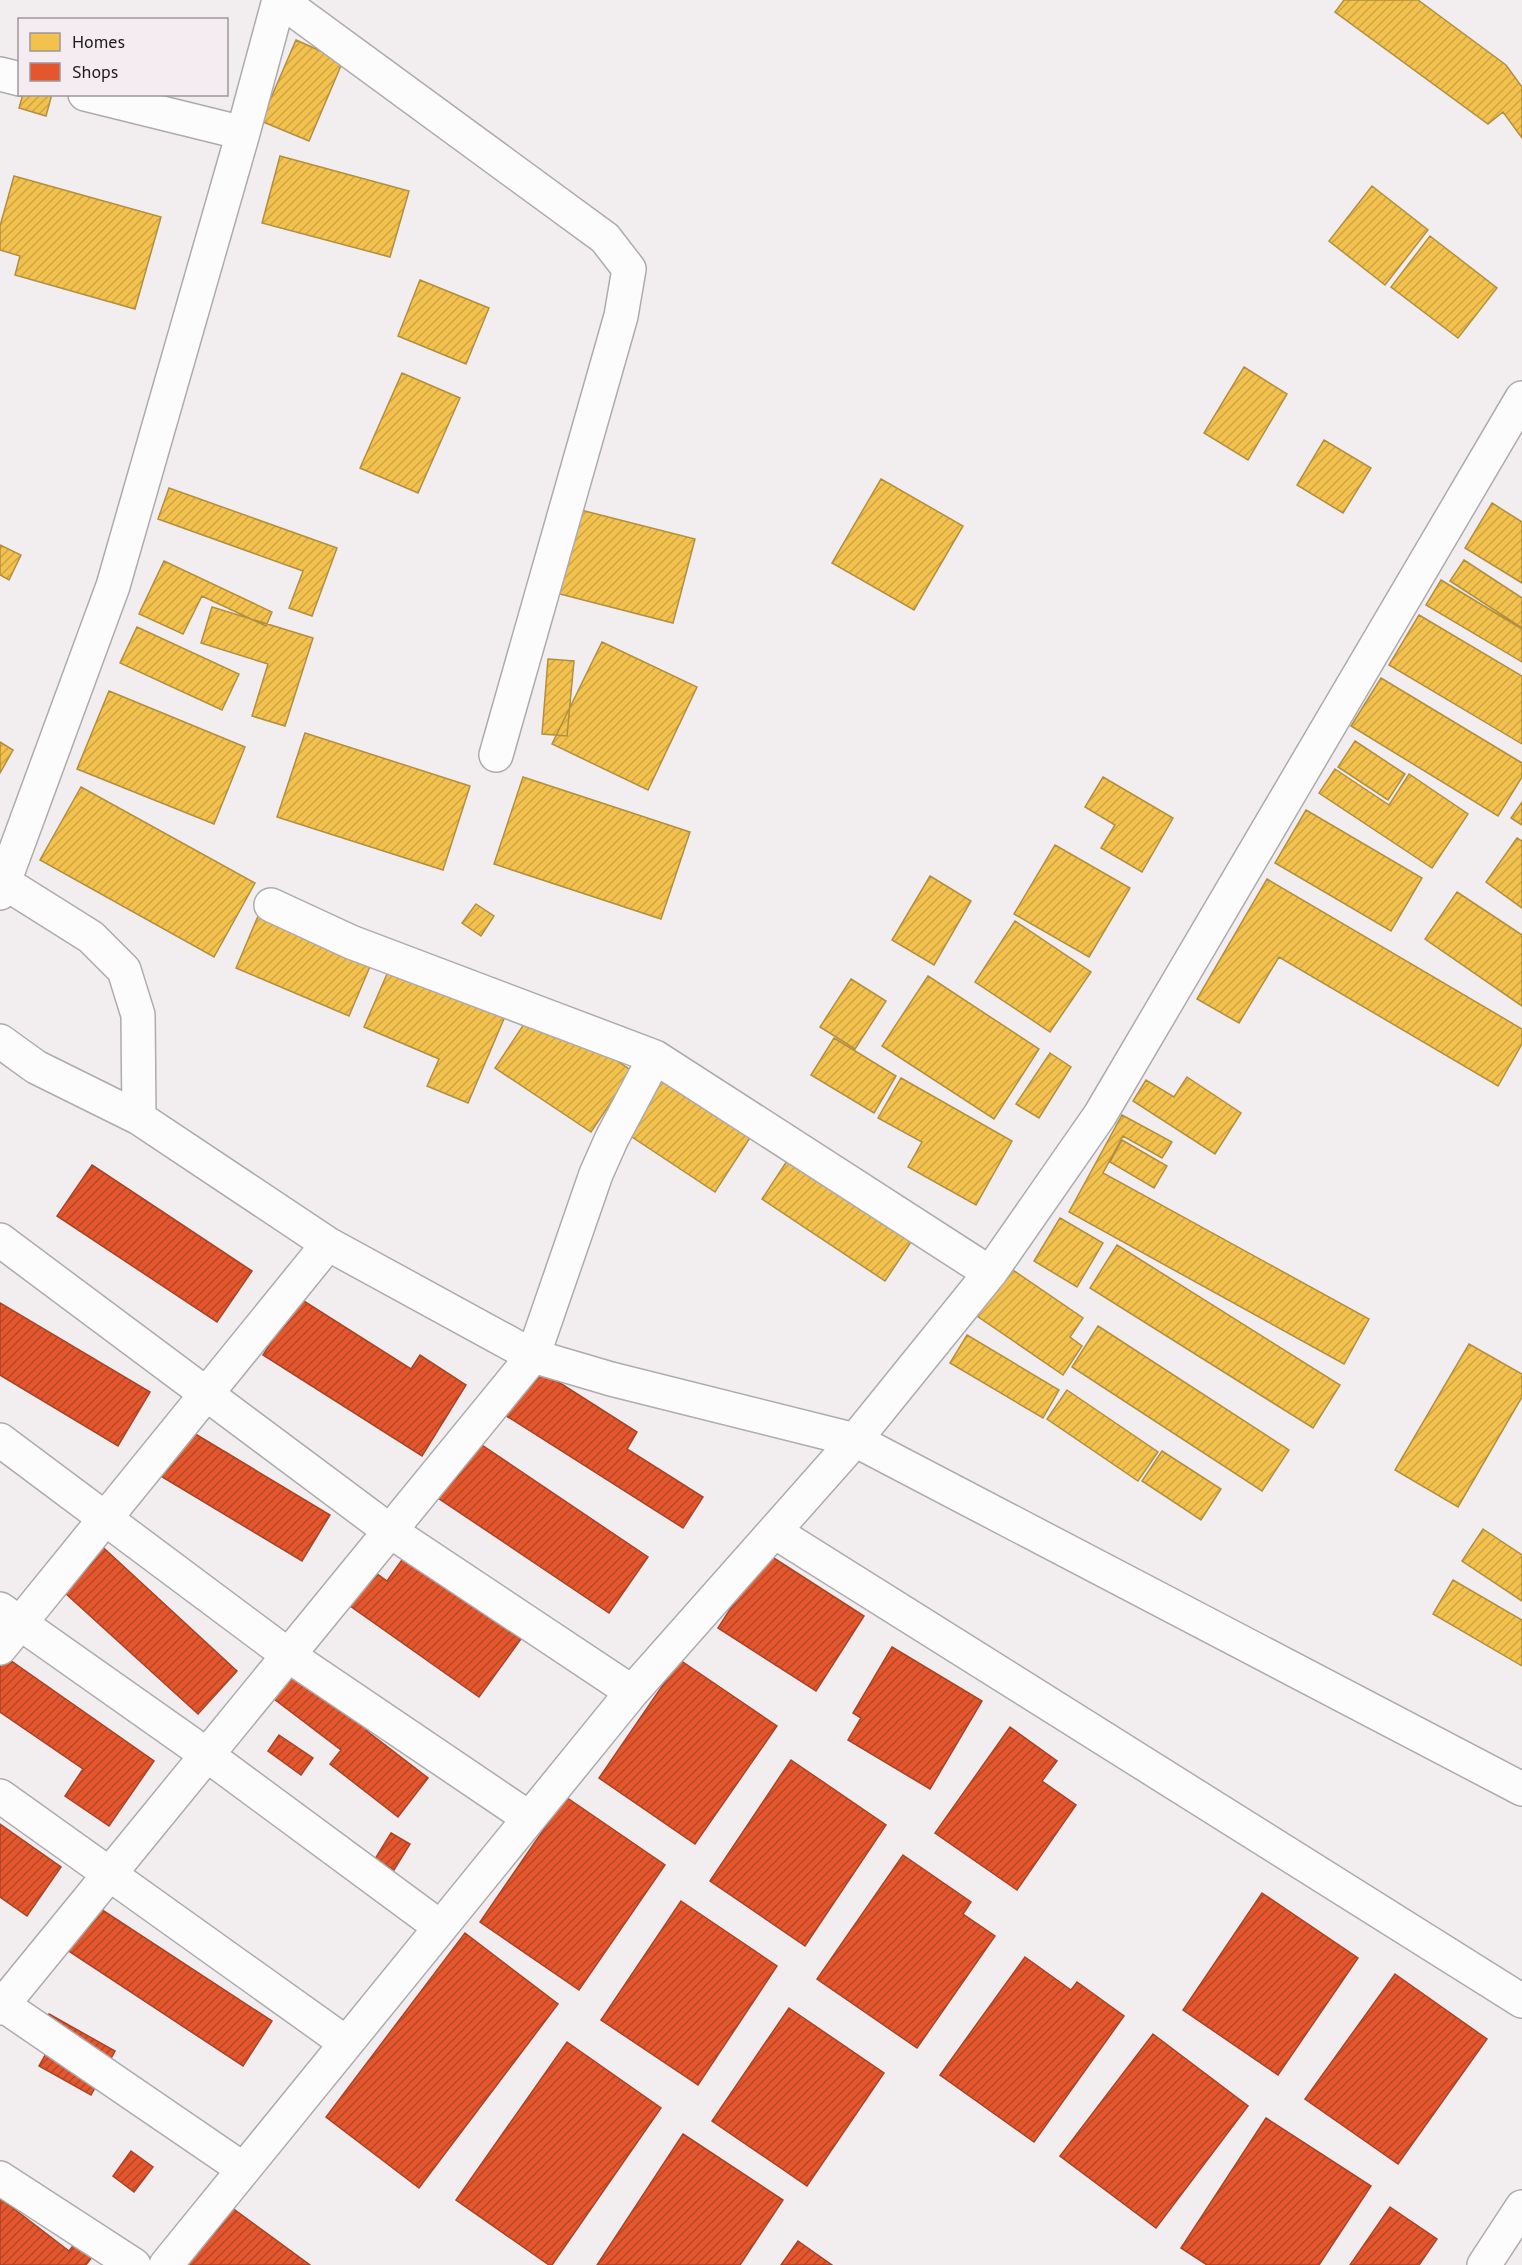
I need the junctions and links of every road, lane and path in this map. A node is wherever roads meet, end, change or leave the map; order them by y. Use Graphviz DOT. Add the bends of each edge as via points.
graph roads {
  1 [pos="279,0"];
  2 [pos="0,74"];
  3 [pos="18,78"];
  4 [pos="93,96"];
  5 [pos="243,133"];
  6 [pos="1522,399"];
  7 [pos="496,755"];
  8 [pos="2,888"];
  9 [pos="271,905"];
  10 [pos="0,1041"];
  11 [pos="655,1057"];
  12 [pos="139,1118"];
  13 [pos="0,1240"];
  14 [pos="328,1244"];
  15 [pos="990,1273"];
  16 [pos="533,1356"];
  17 [pos="206,1394"];
  18 [pos="0,1440"];
  19 [pos="855,1440"];
  20 [pos="106,1517"];
  21 [pos="390,1531"];
  22 [pos="775,1532"];
  23 [pos="10,1616"];
  24 [pos="0,1648"];
  25 [pos="288,1655"];
  26 [pos="632,1692"];
  27 [pos="207,1755"];
  28 [pos="1522,1789"];
  29 [pos="0,1796"];
  30 [pos="529,1818"];
  31 [pos="110,1873"];
  32 [pos="440,1927"];
  33 [pos="1522,2001"];
  34 [pos="1,2006"];
  35 [pos="346,2043"];
  36 [pos="243,2169"];
  37 [pos="0,2178"];
  38 [pos="1522,2207"];
  39 [pos="134,2265"];
  40 [pos="166,2265"];
  41 [pos="1485,2265"];
  1 -- 5 [label="street"];
  1 -- 7 [label="street" via="605,238 629,269 621,316"];
  2 -- 3 [label="street"];
  4 -- 5 [label="street"];
  5 -- 8 [label="street" via="113,586"];
  6 -- 15 [label="street" via="1100,1115"];
  8 -- 12 [label="street" via="91,937 124,970 138,1015"];
  9 -- 11 [label="street" via="351,942"];
  10 -- 12 [label="street" via="36,1067"];
  11 -- 15 [label="street"];
  11 -- 16 [label="street" via="596,1174"];
  12 -- 14 [label="street"];
  13 -- 17 [label="street"];
  14 -- 16 [label="street"];
  14 -- 17 [label="street"];
  15 -- 19 [label="street"];
  16 -- 19 [label="street"];
  16 -- 21 [label="street"];
  17 -- 20 [label="street"];
  17 -- 21 [label="street"];
  18 -- 20 [label="street"];
  19 -- 22 [label="street"];
  19 -- 28 [label="street"];
  20 -- 23 [label="street"];
  20 -- 25 [label="street"];
  21 -- 25 [label="street"];
  21 -- 26 [label="street"];
  22 -- 26 [label="street"];
  22 -- 33 [label="street"];
  23 -- 24 [label="street"];
  23 -- 27 [label="street"];
  25 -- 27 [label="street"];
  25 -- 30 [label="street"];
  26 -- 30 [label="street"];
  27 -- 31 [label="street"];
  27 -- 32 [label="street"];
  29 -- 31 [label="street"];
  30 -- 32 [label="street"];
  31 -- 34 [label="street"];
  31 -- 35 [label="street"];
  32 -- 35 [label="street"];
  34 -- 36 [label="street"];
  35 -- 36 [label="street"];
  36 -- 40 [label="street"];
  37 -- 39 [label="street"];
  38 -- 41 [label="street"];
}
